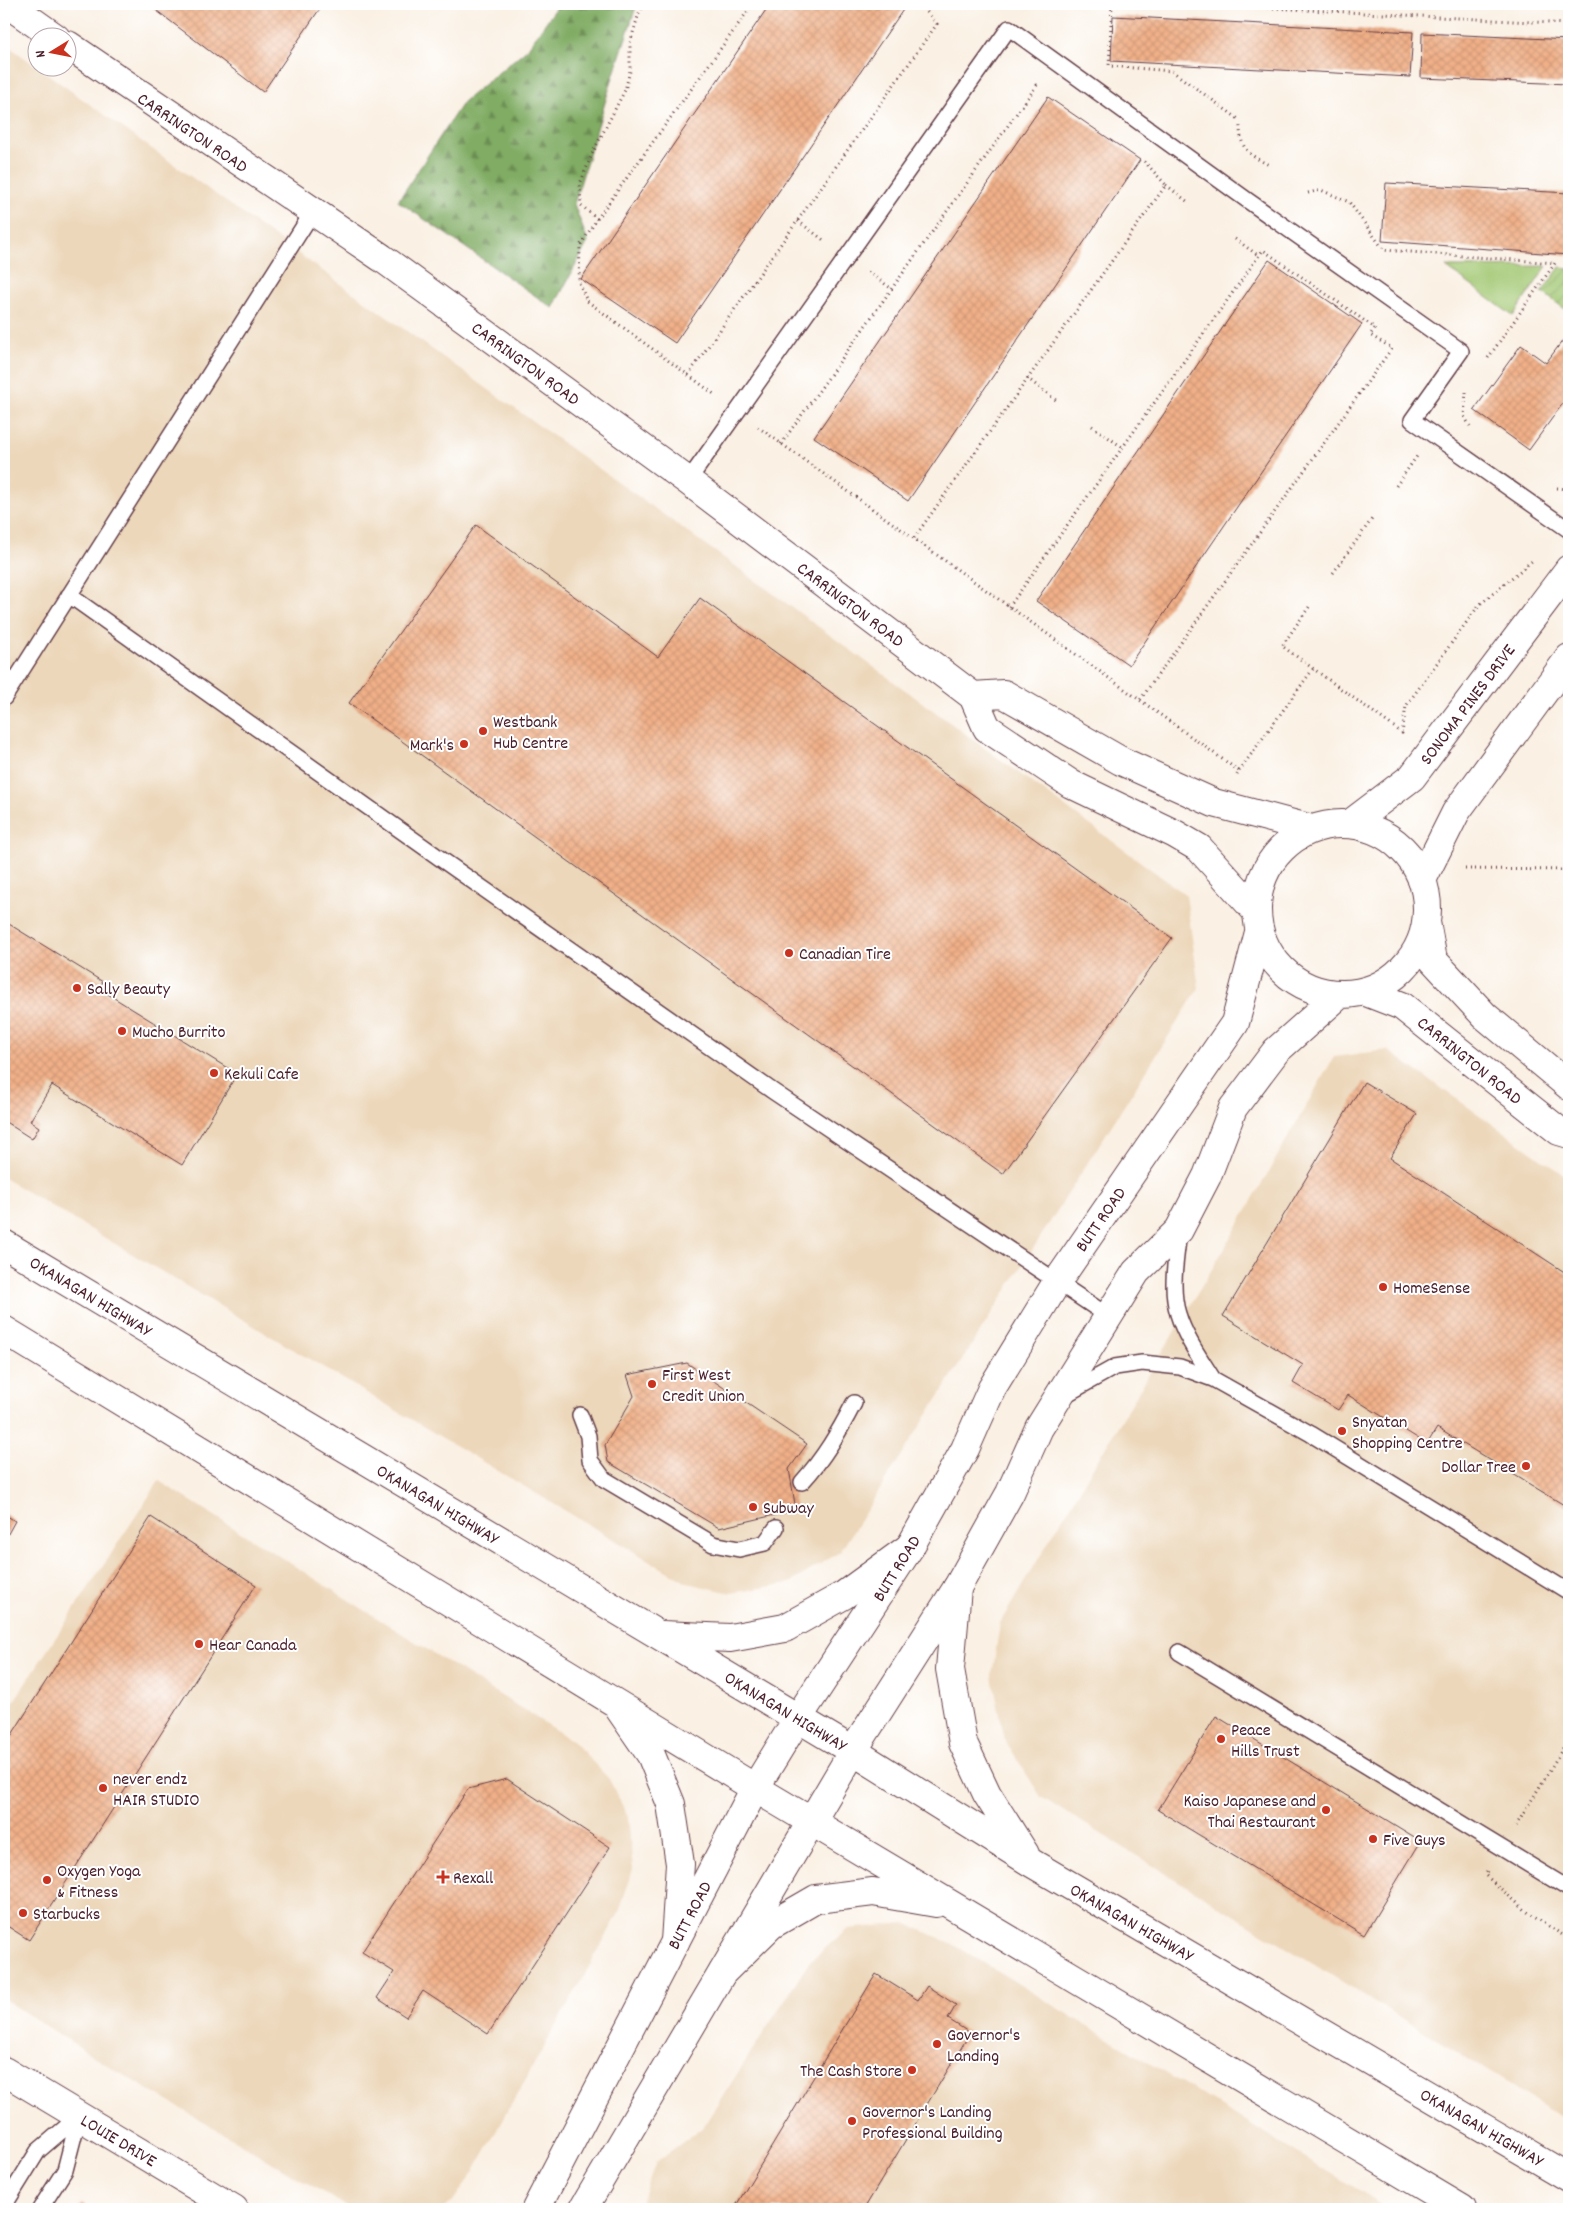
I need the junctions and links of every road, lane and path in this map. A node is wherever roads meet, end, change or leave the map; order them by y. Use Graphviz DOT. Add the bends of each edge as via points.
graph roads {
  1 [pos="8,4"];
  2 [pos="644,4"];
  3 [pos="752,4"];
  4 [pos="920,4"];
  5 [pos="1112,4"];
  6 [pos="1198,4"];
  7 [pos="1569,24"];
  8 [pos="42,28"];
  9 [pos="78,52"];
  10 [pos="1045,90"];
  11 [pos="1142,159"];
  12 [pos="1271,166"];
  13 [pos="1166,185"];
  14 [pos="1308,192"];
  15 [pos="1188,202"];
  16 [pos="312,213"];
  17 [pos="597,220"];
  18 [pos="798,221"];
  19 [pos="1235,238"];
  20 [pos="828,243"];
  21 [pos="1259,256"];
  22 [pos="862,268"];
  23 [pos="892,289"];
  24 [pos="1483,364"];
  25 [pos="688,375"];
  26 [pos="1028,378"];
  27 [pos="1466,388"];
  28 [pos="714,394"];
  29 [pos="1057,401"];
  30 [pos="755,425"];
  31 [pos="1092,426"];
  32 [pos="1471,428"];
  33 [pos="781,444"];
  34 [pos="1122,448"];
  35 [pos="1420,452"];
  36 [pos="688,482"];
  37 [pos="1396,486"];
  38 [pos="1552,486"];
  39 [pos="1569,489"];
  40 [pos="1372,519"];
  41 [pos="1569,530"];
  42 [pos="914,538"];
  43 [pos="1532,560"];
  44 [pos="1569,569"];
  45 [pos="1333,573"];
  46 [pos="70,595"];
  47 [pos="1009,607"];
  48 [pos="1309,607"];
  49 [pos="1569,658"];
  50 [pos="1313,668"];
  51 [pos="973,696"];
  52 [pos="4,698"];
  53 [pos="1140,700"];
  54 [pos="1239,771"];
  55 [pos="1236,777"];
  56 [pos="1350,824"];
  57 [pos="1312,829"];
  58 [pos="1464,869"];
  59 [pos="1569,870"];
  60 [pos="1422,880"];
  61 [pos="1258,922"];
  62 [pos="1426,922"];
  63 [pos="1366,992"];
  64 [pos="1339,995"];
  65 [pos="1569,1086"];
  66 [pos="1569,1134"];
  67 [pos="1179,1230"];
  68 [pos="4,1244"];
  69 [pos="1057,1282"];
  70 [pos="1108,1316"];
  71 [pos="4,1330"];
  72 [pos="1213,1378"];
  73 [pos="1058,1399"];
  74 [pos="854,1403"];
  75 [pos="580,1415"];
  76 [pos="802,1482"];
  77 [pos="776,1528"];
  78 [pos="910,1547"];
  79 [pos="957,1588"];
  80 [pos="1569,1592"];
  81 [pos="658,1635"];
  82 [pos="1179,1652"];
  83 [pos="614,1703"];
  84 [pos="798,1718"];
  85 [pos="853,1751"];
  86 [pos="755,1788"];
  87 [pos="811,1822"];
  88 [pos="1030,1862"];
  89 [pos="1569,1889"];
  90 [pos="953,1906"];
  91 [pos="675,1942"];
  92 [pos="723,1972"];
  93 [pos="4,2071"];
  94 [pos="79,2116"];
  95 [pos="1569,2178"];
  96 [pos="4,2206"];
  97 [pos="40,2209"];
  98 [pos="234,2209"];
  99 [pos="536,2209"];
  100 [pos="583,2209"];
  101 [pos="1462,2209"];
  1 -- 8 [label="main road"];
  2 -- 17 [label="path" via="630,43 630,71 625,90 580,184 581,204"];
  3 -- 17 [label="path"];
  4 -- 18 [label="path" via="937,24"];
  5 -- 12 [label="path" via="1109,66 1172,71 1240,120 1239,138 1250,155"];
  6 -- 7 [label="path"];
  9 -- 16 [label="main road, CARRINGTON ROAD"];
  10 -- 23 [label="path" via="1037,85"];
  11 -- 13 [label="path"];
  13 -- 15 [label="path"];
  13 -- 26 [label="path"];
  14 -- 24 [label="path" via="1321,190 1349,202 1384,250 1555,263"];
  16 -- 36 [label="main road, CARRINGTON ROAD" via="382,258"];
  16 -- 46 [label="lane"];
  17 -- 25 [label="path" via="580,246 579,283 587,301"];
  18 -- 20 [label="path"];
  18 -- 25 [label="path"];
  19 -- 21 [label="path"];
  21 -- 34 [label="path"];
  21 -- 53 [label="path" via="1263,250 1375,328 1370,335 1392,348"];
  22 -- 23 [label="path"];
  23 -- 33 [label="path"];
  25 -- 28 [label="path"];
  26 -- 29 [label="path"];
  26 -- 42 [label="path"];
  27 -- 32 [label="path" via="1464,416"];
  30 -- 33 [label="path"];
  31 -- 34 [label="path"];
  33 -- 42 [label="path"];
  34 -- 47 [label="path"];
  35 -- 37 [label="path"];
  36 -- 41 [label="lane" via="1009,28 1461,351 1412,420"];
  36 -- 51 [label="main road, CARRINGTON ROAD"];
  38 -- 39 [label="path"];
  40 -- 45 [label="path"];
  42 -- 47 [label="path"];
  43 -- 50 [label="path" via="1479,605 1406,706 1402,732"];
  44 -- 56 [label="main road, SONOMA PINES DRIVE" via="1412,777"];
  46 -- 52 [label="lane"];
  46 -- 69 [label="lane" via="774,1092"];
  47 -- 53 [label="path"];
  48 -- 50 [label="path" via="1282,646"];
  49 -- 60 [label="main road" via="1456,812"];
  50 -- 54 [label="path"];
  51 -- 57 [label="main road" via="1004,694 1120,761 1214,803"];
  51 -- 61 [label="main road, CARRINGTON ROAD" via="987,728 1071,784 1198,848"];
  53 -- 54 [label="path"];
  54 -- 55 [label="path"];
  56 -- 57 [label="main road"];
  56 -- 60 [label="main road" via="1373,830 1394,842 1411,858"];
  57 -- 61 [label="main road" via="1289,842 1271,861 1260,885"];
  58 -- 59 [label="path"];
  60 -- 62 [label="main road" via="1427,900"];
  61 -- 64 [label="main road" via="1270,957 1289,977 1312,990"];
  61 -- 69 [label="main road, BUTT ROAD" via="1235,1023"];
  62 -- 63 [label="main road" via="1419,946 1406,966 1388,982"];
  62 -- 65 [label="main road" via="1434,960 1485,1016"];
  63 -- 64 [label="main road"];
  63 -- 66 [label="main road, CARRINGTON ROAD" via="1402,1006 1560,1131"];
  64 -- 67 [label="main road" via="1276,1051 1233,1108 1207,1176"];
  67 -- 70 [label="main road" via="1136,1272"];
  67 -- 72 [label="lane" via="1174,1283 1177,1312 1188,1338"];
  68 -- 81 [label="main road, OKANAGAN HIGHWAY"];
  69 -- 70 [label="lane"];
  69 -- 78 [label="main road, BUTT ROAD" via="992,1388 965,1449"];
  70 -- 73 [label="main road"];
  71 -- 83 [label="main road"];
  72 -- 73 [label="lane" via="1180,1366 1142,1363 1116,1367"];
  72 -- 80 [label="lane"];
  73 -- 79 [label="main road" via="1039,1428 1010,1493"];
  74 -- 76 [label="lane" via="835,1440"];
  75 -- 77 [label="lane" via="588,1436 590,1460 604,1479 713,1544 740,1549 765,1542"];
  78 -- 81 [label="main road" via="844,1595 785,1628 730,1638"];
  78 -- 84 [label="main road, BUTT ROAD"];
  79 -- 85 [label="main road"];
  79 -- 88 [label="main road" via="950,1670 963,1743 987,1794"];
  81 -- 84 [label="main road, OKANAGAN HIGHWAY"];
  82 -- 89 [label="lane"];
  83 -- 86 [label="main road"];
  83 -- 91 [label="main road" via="651,1755 670,1804 680,1864"];
  84 -- 85 [label="main road, OKANAGAN HIGHWAY"];
  84 -- 86 [label="main road, BUTT ROAD"];
  85 -- 87 [label="main road"];
  85 -- 88 [label="main road, OKANAGAN HIGHWAY"];
  86 -- 87 [label="main road"];
  86 -- 91 [label="main road, BUTT ROAD"];
  87 -- 90 [label="main road"];
  87 -- 92 [label="main road"];
  88 -- 95 [label="main road, OKANAGAN HIGHWAY"];
  90 -- 92 [label="main road" via="873,1892 816,1899 771,1925"];
  90 -- 101 [label="main road"];
  91 -- 99 [label="main road, BUTT ROAD"];
  92 -- 100 [label="main road"];
  93 -- 94 [label="main road, LOUIE DRIVE"];
  94 -- 96 [label="lane" via="38,2151"];
  94 -- 97 [label="lane" via="65,2170"];
  94 -- 98 [label="main road, LOUIE DRIVE"];
}
